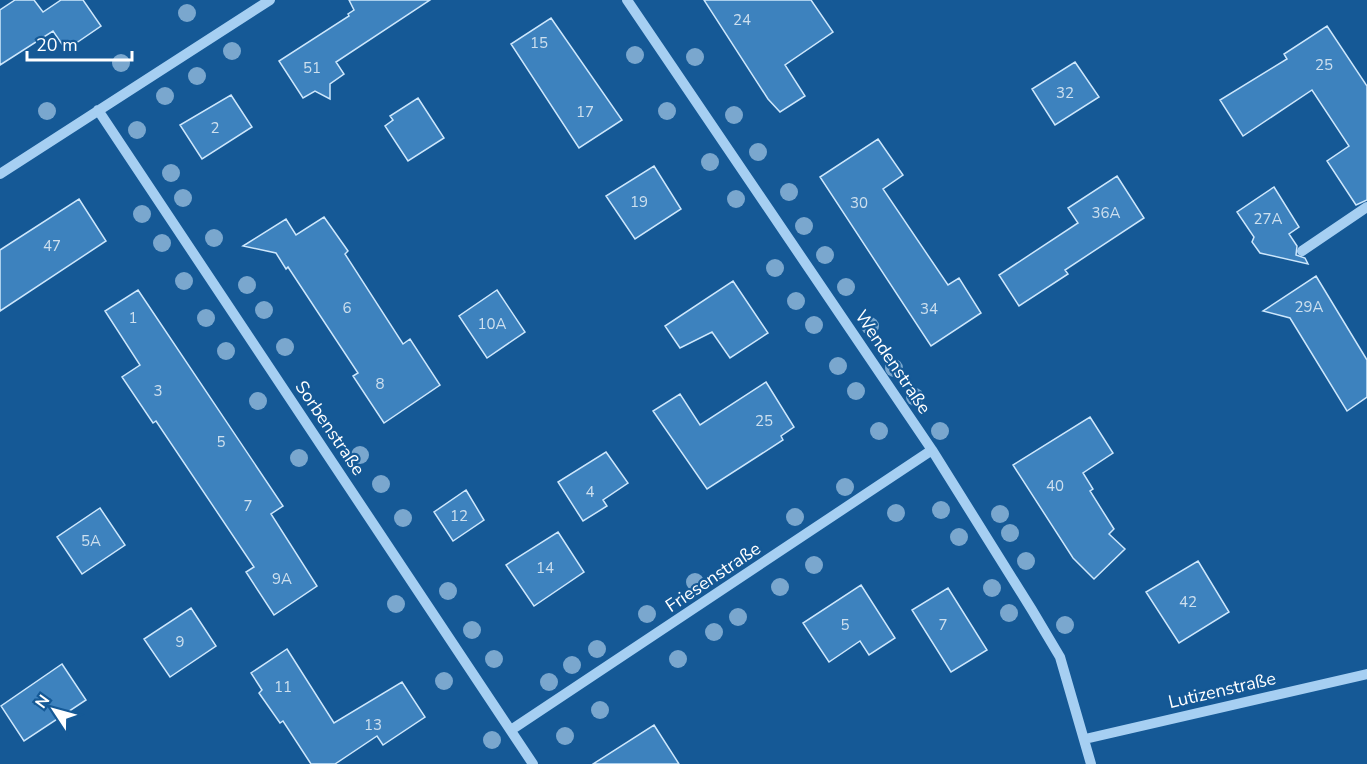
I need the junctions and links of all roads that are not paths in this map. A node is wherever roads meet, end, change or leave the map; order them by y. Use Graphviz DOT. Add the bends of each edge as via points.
graph roads {
  1 [pos="270,0"];
  2 [pos="627,0"];
  3 [pos="98,110"];
  4 [pos="0,174"];
  5 [pos="1367,207"];
  6 [pos="1302,251"];
  7 [pos="932,450"];
  8 [pos="1367,674"];
  9 [pos="511,730"];
  10 [pos="1085,739"];
  11 [pos="533,764"];
  12 [pos="1091,764"];
  1 -- 3 [label="street"];
  2 -- 7 [label="street, Wendenstraße"];
  3 -- 4 [label="street"];
  3 -- 9 [label="street, Sorbenstraße"];
  5 -- 6 [label="street"];
  7 -- 9 [label="street, Friesenstraße"];
  7 -- 10 [label="street, Wendenstraße" via="1060,657"];
  8 -- 10 [label="street, Lutizenstraße"];
  9 -- 11 [label="street, Sorbenstraße"];
  10 -- 12 [label="street, Wendenstraße"];
}
